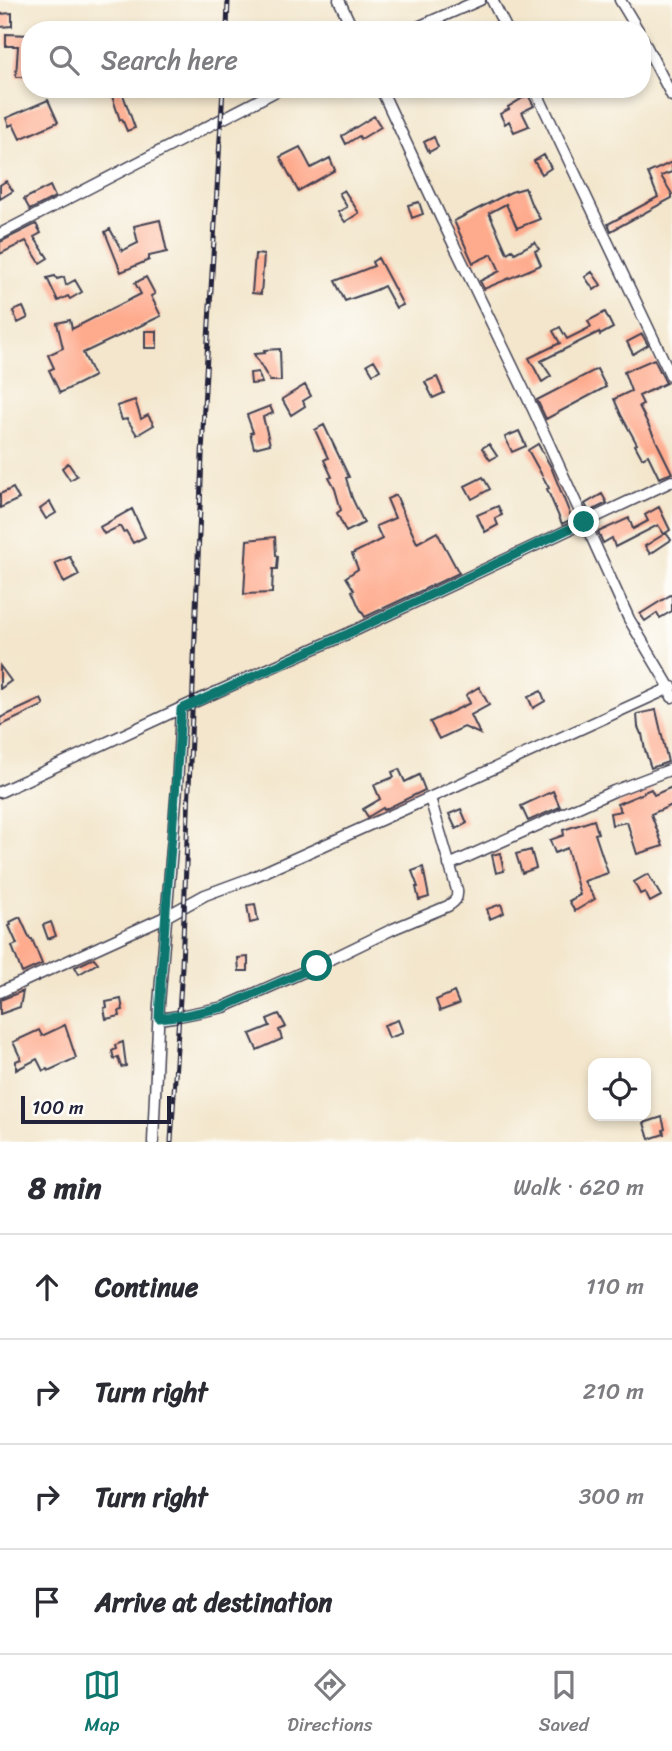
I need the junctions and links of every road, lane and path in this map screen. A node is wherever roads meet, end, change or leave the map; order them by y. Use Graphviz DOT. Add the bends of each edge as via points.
graph roads {
  1 [pos="338,0"];
  2 [pos="480,0"];
  3 [pos="492,0"];
  4 [pos="620,0"];
  5 [pos="348,21"];
  6 [pos="432,21"];
  7 [pos="502,21"];
  8 [pos="633,21"];
  9 [pos="651,55"];
  10 [pos="672,96"];
  11 [pos="263,98"];
  12 [pos="385,98"];
  13 [pos="539,98"];
  14 [pos="0,234"];
  15 [pos="672,378"];
  16 [pos="672,481"];
  17 [pos="584,522"];
  18 [pos="671,691"];
  19 [pos="181,709"];
  20 [pos="672,769"];
  21 [pos="0,792"];
  22 [pos="430,798"];
  23 [pos="449,865"];
  24 [pos="165,917"];
  25 [pos="0,992"];
  26 [pos="159,1018"];
  27 [pos="153,1142"];
  1 -- 5 [label="street"];
  2 -- 6 [label="street"];
  3 -- 7 [label="street"];
  4 -- 8 [label="street"];
  9 -- 10 [label="street"];
  11 -- 14 [label="street"];
  12 -- 17 [label="street"];
  13 -- 15 [label="street"];
  16 -- 17 [label="street"];
  17 -- 18 [label="street" via="629,619"];
  17 -- 19 [label="street"];
  18 -- 22 [label="street"];
  19 -- 21 [label="street"];
  19 -- 24 [label="street"];
  20 -- 23 [label="street"];
  22 -- 23 [label="street"];
  22 -- 24 [label="street" via="205,895"];
  23 -- 26 [label="street" via="457,896 447,906 224,1007"];
  24 -- 25 [label="street"];
  24 -- 26 [label="street"];
  26 -- 27 [label="street"];
}
